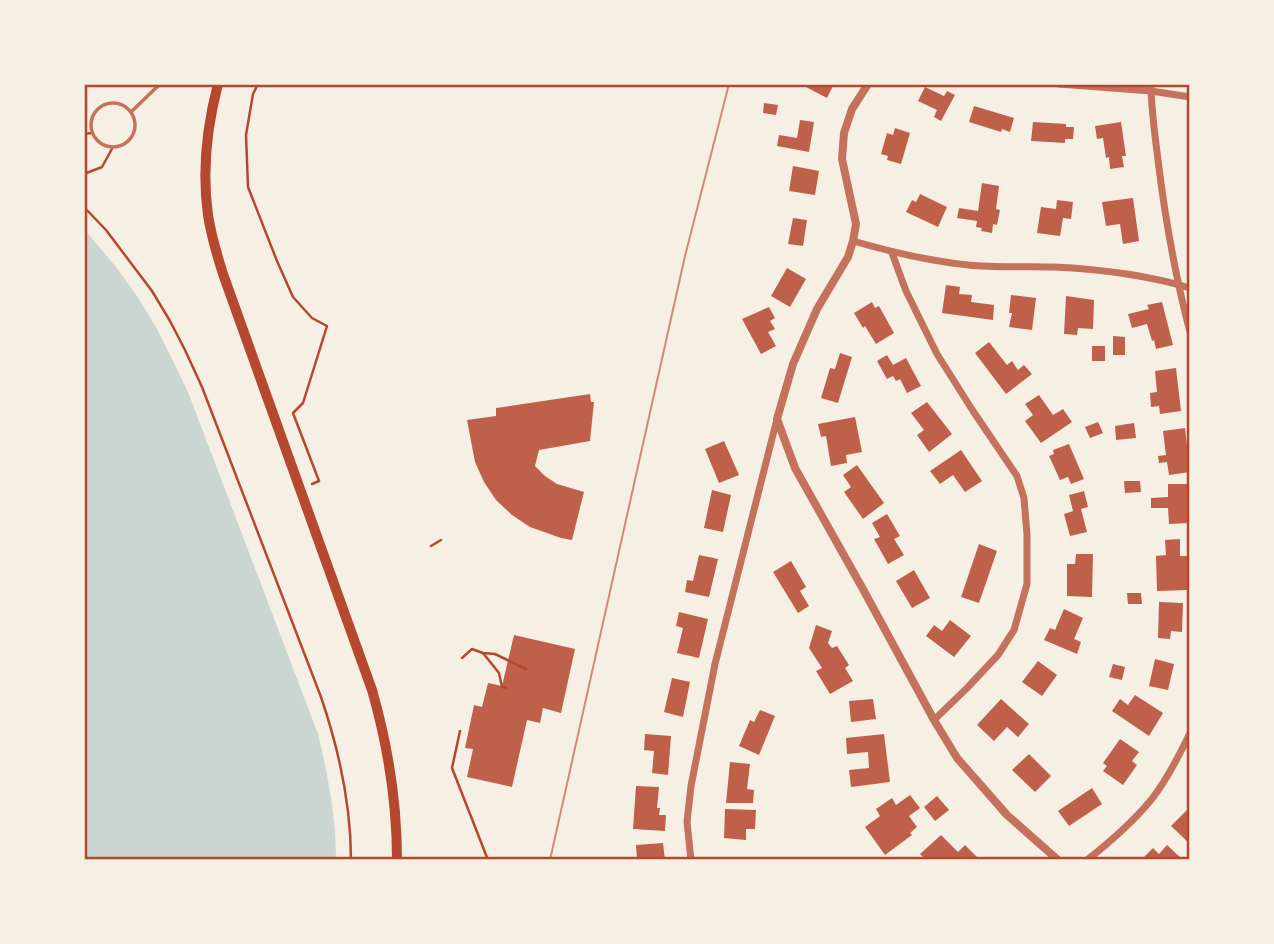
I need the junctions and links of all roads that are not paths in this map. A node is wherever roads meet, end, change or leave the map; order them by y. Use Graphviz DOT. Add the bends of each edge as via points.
graph roads {
  1 [pos="160,84"];
  2 [pos="218,84"];
  3 [pos="868,84"];
  4 [pos="1059,84"];
  5 [pos="1151,87"];
  6 [pos="1190,97"];
  7 [pos="131,112"];
  8 [pos="853,241"];
  9 [pos="892,253"];
  10 [pos="1178,284"];
  11 [pos="1190,288"];
  12 [pos="1190,332"];
  13 [pos="777,419"];
  14 [pos="934,720"];
  15 [pos="1190,733"];
  16 [pos="397,860"];
  17 [pos="691,860"];
  18 [pos="1058,860"];
  19 [pos="1087,860"];
  1 -- 7 [label="lane"];
  2 -- 16 [label="main road" via="206,154 212,234 372,690 391,771"];
  3 -- 8 [label="street" via="844,133 842,159 856,224"];
  4 -- 5 [label="street"];
  5 -- 6 [label="street"];
  5 -- 10 [label="street" via="1163,202"];
  7 -- 7 [label="lane" via="133,135 122,145 108,146 92,133 91,121 100,107 117,103"];
  8 -- 9 [label="street"];
  8 -- 13 [label="street" via="797,353"];
  9 -- 10 [label="street" via="969,265 1122,274"];
  9 -- 14 [label="street" via="937,354 1017,476 1024,498 1027,584 1014,630 998,655"];
  10 -- 11 [label="street"];
  10 -- 12 [label="street"];
  13 -- 14 [label="street" via="795,468"];
  13 -- 17 [label="street" via="715,664 691,786 687,822"];
  14 -- 18 [label="street" via="957,758 1007,815"];
  15 -- 19 [label="street" via="1152,798"];
}
